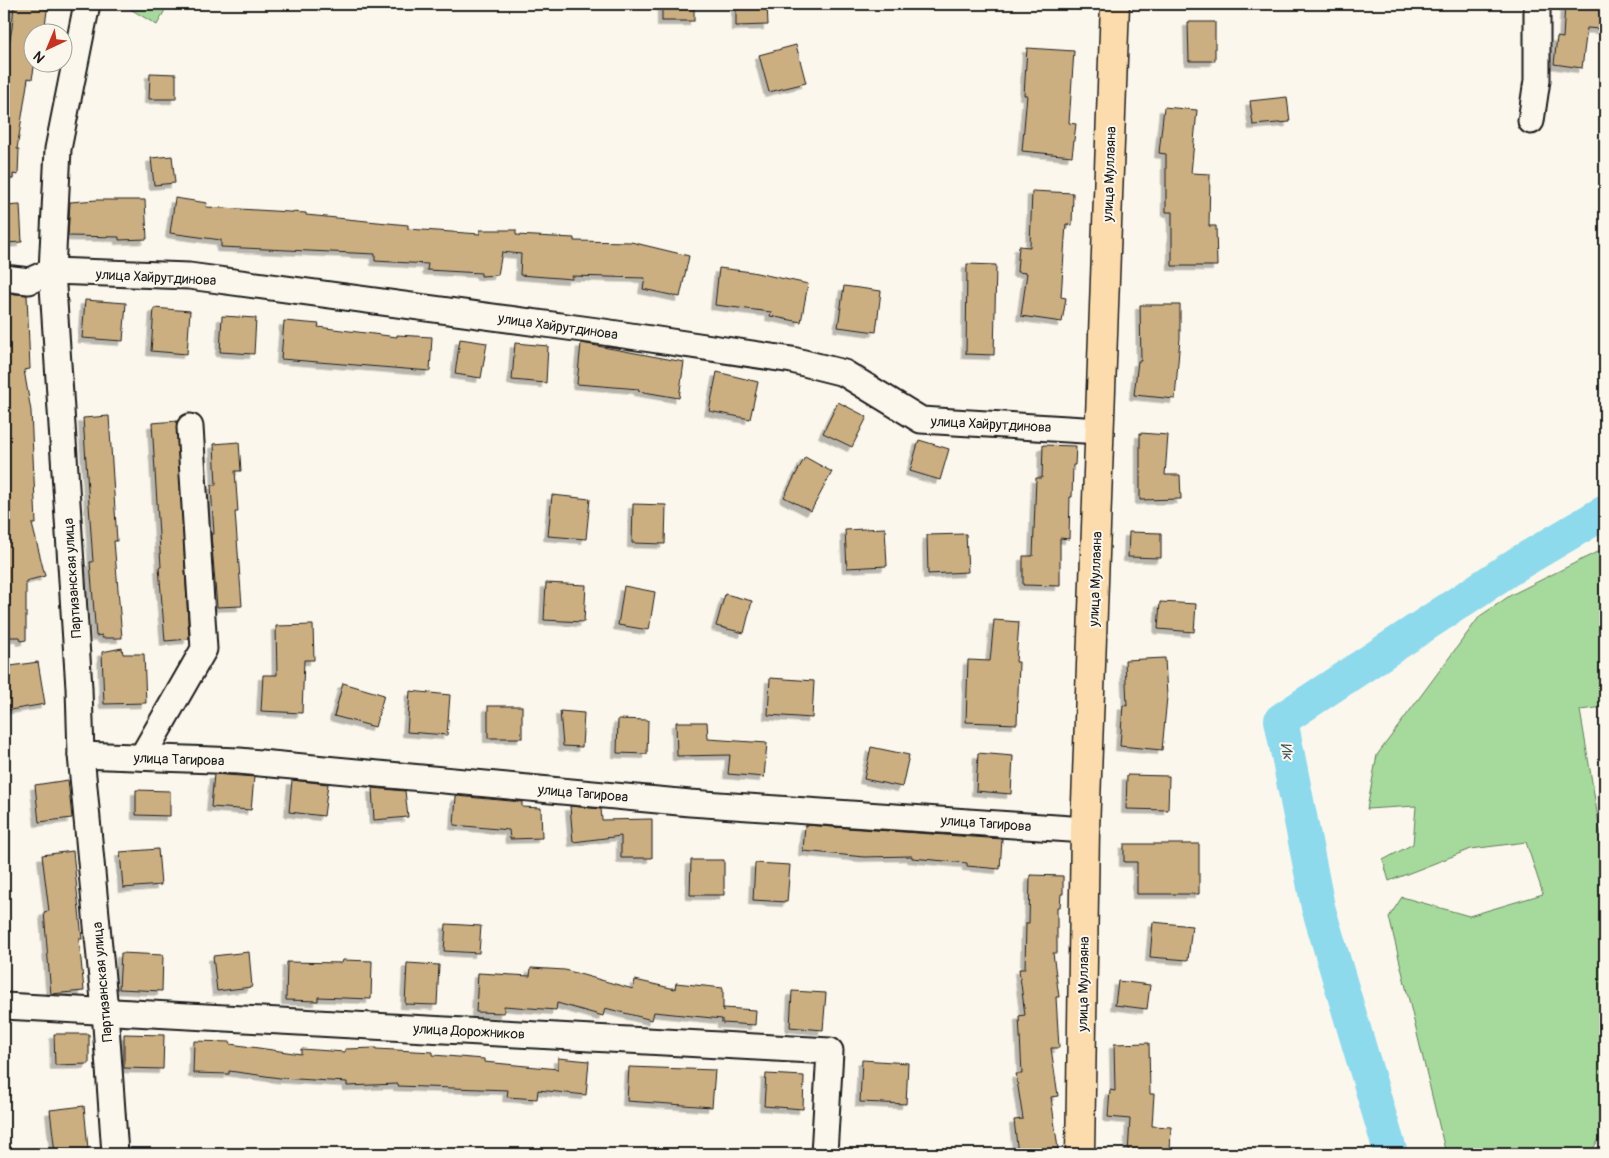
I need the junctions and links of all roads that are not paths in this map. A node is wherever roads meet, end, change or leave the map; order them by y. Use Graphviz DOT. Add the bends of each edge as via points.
graph roads {
  1 [pos="87,4"];
  2 [pos="1115,4"];
  3 [pos="1537,4"];
  4 [pos="1531,121"];
  5 [pos="52,272"];
  6 [pos="4,278"];
  7 [pos="190,427"];
  8 [pos="1100,431"];
  9 [pos="81,755"];
  10 [pos="142,757"];
  11 [pos="1085,830"];
  12 [pos="4,1006"];
  13 [pos="105,1011"];
  14 [pos="115,1154"];
  15 [pos="824,1154"];
  16 [pos="1080,1154"];
  1 -- 5 [label="street, Партизанская улица" via="58,149"];
  2 -- 8 [label="main road, улица Муллаяна"];
  3 -- 4 [label="street" via="1537,80"];
  5 -- 6 [label="street, улица Хайрутдинова" via="29,280"];
  5 -- 8 [label="street, улица Хайрутдинова" via="189,276 792,360 844,373 921,420"];
  5 -- 9 [label="street, Партизанская улица"];
  7 -- 10 [label="street" via="204,649"];
  8 -- 11 [label="main road, улица Муллаяна"];
  9 -- 10 [label="street, улица Тагирова"];
  9 -- 13 [label="street, Партизанская улица"];
  10 -- 11 [label="street, улица Тагирова" via="239,761 690,803"];
  11 -- 16 [label="main road, улица Муллаяна"];
  12 -- 13 [label="street, улица Дорожников"];
  13 -- 14 [label="street, Партизанская улица"];
  13 -- 15 [label="street, улица Дорожников" via="830,1051"];
}
